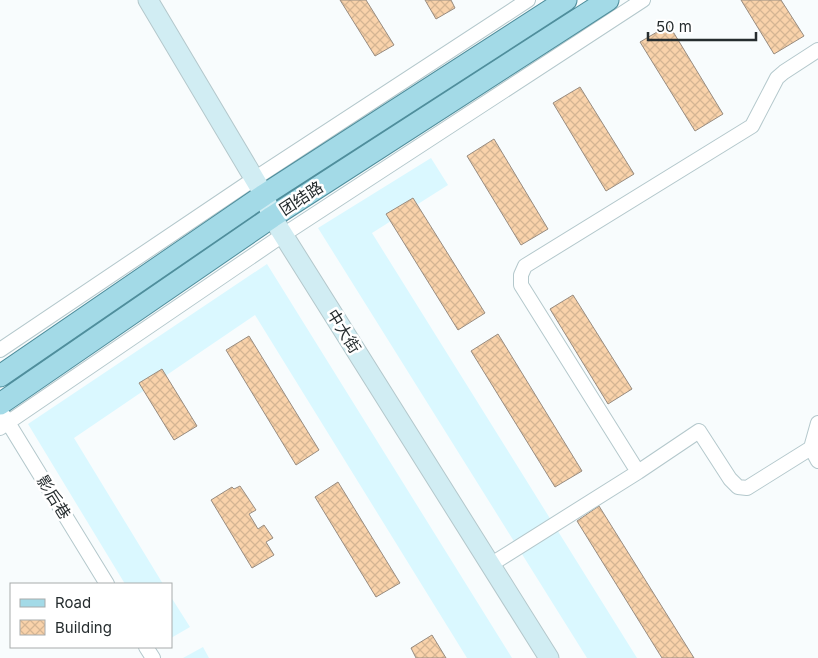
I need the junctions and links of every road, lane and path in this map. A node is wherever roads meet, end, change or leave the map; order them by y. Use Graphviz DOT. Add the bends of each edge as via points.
graph roads {
  1 [pos="148,0"];
  2 [pos="528,0"];
  3 [pos="608,0"];
  4 [pos="643,0"];
  5 [pos="563,1"];
  6 [pos="574,22"];
  7 [pos="818,50"];
  8 [pos="259,187"];
  9 [pos="278,226"];
  10 [pos="0,350"];
  11 [pos="0,376"];
  12 [pos="0,409"];
  13 [pos="3,418"];
  14 [pos="818,423"];
  15 [pos="810,448"];
  16 [pos="818,461"];
  17 [pos="638,472"];
  18 [pos="490,565"];
  19 [pos="106,583"];
  20 [pos="549,658"];
  1 -- 8 [label="main road, 中大街"];
  2 -- 8 [label="street"];
  3 -- 6 [label="main road, 团结路"];
  4 -- 9 [label="street"];
  5 -- 6 [label="street"];
  5 -- 8 [label="main road, 团结路"];
  6 -- 9 [label="main road, 团结路"];
  7 -- 17 [label="street" via="777,78 752,126 525,266 521,275 521,285"];
  8 -- 9 [label="main road, 中大街"];
  8 -- 10 [label="street"];
  8 -- 11 [label="main road, 团结路"];
  9 -- 13 [label="main road, 团结路"];
  9 -- 18 [label="main road, 中大街"];
  12 -- 13 [label="street, 影后巷"];
  13 -- 19 [label="street, 影后巷"];
  14 -- 15 [label="street"];
  15 -- 16 [label="street"];
  15 -- 17 [label="street" via="747,488 738,487 699,431"];
  17 -- 18 [label="street"];
  18 -- 20 [label="main road, 中大街"];
}
